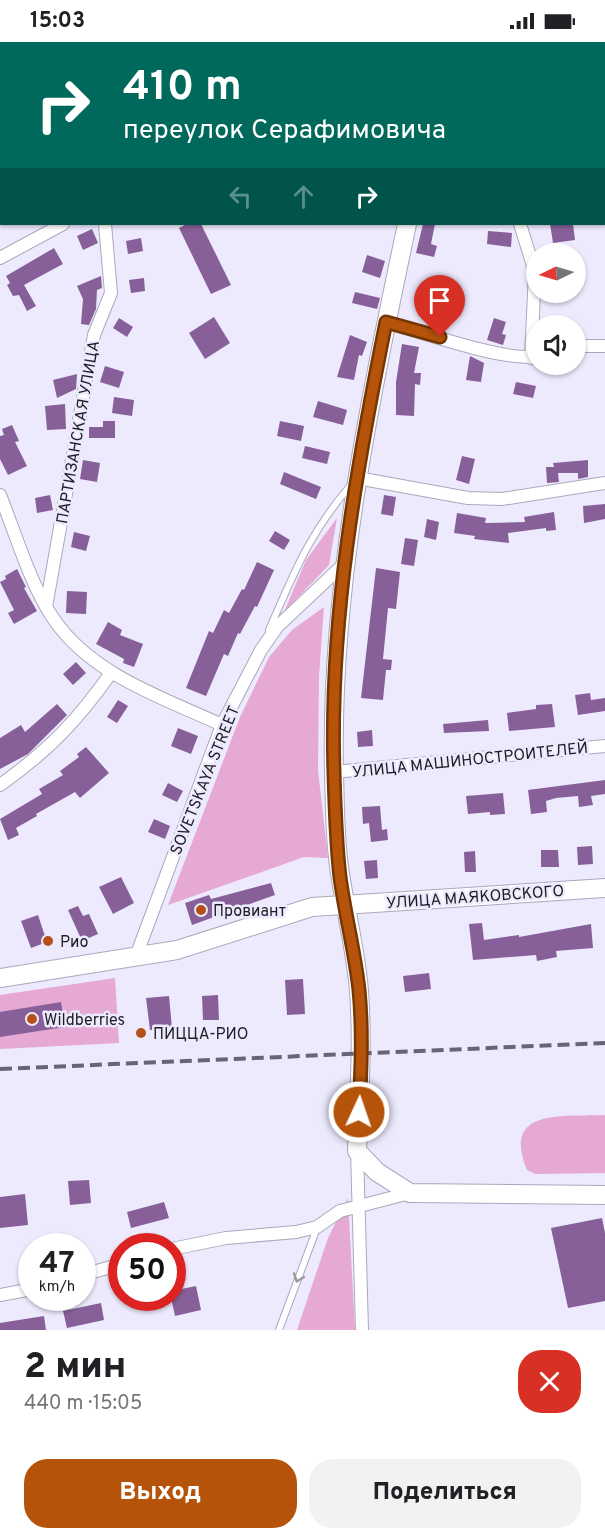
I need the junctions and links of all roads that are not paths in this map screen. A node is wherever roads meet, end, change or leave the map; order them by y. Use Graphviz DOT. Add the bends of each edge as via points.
graph roads {
  1 [pos="61,225"];
  2 [pos="105,225"];
  3 [pos="407,225"];
  4 [pos="520,225"];
  5 [pos="0,258"];
  6 [pos="534,315"];
  7 [pos="386,322"];
  8 [pos="586,346"];
  9 [pos="605,346"];
  10 [pos="526,356"];
  11 [pos="357,478"];
  12 [pos="605,483"];
  13 [pos="0,495"];
  14 [pos="345,563"];
  15 [pos="46,606"];
  16 [pos="261,650"];
  17 [pos="111,673"];
  18 [pos="222,725"];
  19 [pos="605,746"];
  20 [pos="334,772"];
  21 [pos="0,785"];
  22 [pos="605,888"];
  23 [pos="346,905"];
  24 [pos="135,958"];
  25 [pos="0,978"];
  26 [pos="357,1151"];
  27 [pos="410,1193"];
  28 [pos="605,1195"];
  29 [pos="359,1205"];
  30 [pos="317,1227"];
  31 [pos="186,1246"];
  32 [pos="18,1292"];
  33 [pos="0,1295"];
  34 [pos="279,1330"];
  35 [pos="362,1330"];
  1 -- 5 [label="street"];
  2 -- 15 [label="street, ПАРТИЗАНСКАЯ УЛИЦА" via="111,293 94,335"];
  3 -- 7 [label="main road"];
  4 -- 6 [label="street" via="535,272"];
  7 -- 10 [label="street" via="509,356"];
  7 -- 11 [label="main road"];
  8 -- 9 [label="street"];
  11 -- 12 [label="street" via="468,498 502,499"];
  11 -- 14 [label="main road"];
  11 -- 16 [label="lane" via="303,551"];
  13 -- 15 [label="street"];
  14 -- 16 [label="street, SOVETSKAYA STREET" via="277,627"];
  14 -- 20 [label="main road" via="335,675"];
  15 -- 17 [label="street" via="64,633"];
  16 -- 18 [label="street, SOVETSKAYA STREET"];
  17 -- 18 [label="street"];
  17 -- 21 [label="street" via="65,732"];
  18 -- 24 [label="street, SOVETSKAYA STREET"];
  19 -- 20 [label="street, УЛИЦА МАШИНОСТРОИТЕЛЕЙ"];
  20 -- 23 [label="main road" via="340,878"];
  22 -- 23 [label="main road, УЛИЦА МАЯКОВСКОГО"];
  23 -- 24 [label="main road, УЛИЦА МАЯКОВСКОГО" via="297,910 223,936"];
  23 -- 26 [label="main road" via="359,991 362,1054"];
  24 -- 25 [label="main road, УЛИЦА МАЯКОВСКОГО"];
  26 -- 27 [label="main road" via="377,1172"];
  26 -- 29 [label="street"];
  27 -- 28 [label="main road"];
  27 -- 29 [label="street"];
  29 -- 30 [label="street" via="340,1211"];
  29 -- 35 [label="street"];
  30 -- 31 [label="street"];
  30 -- 34 [label="lane, one-way"];
  32 -- 33 [label="street"];
}
